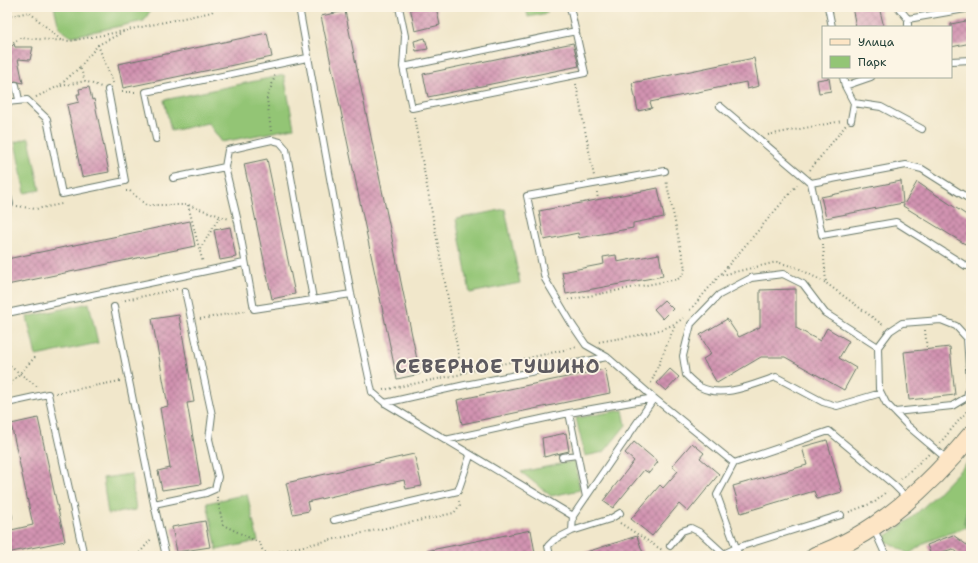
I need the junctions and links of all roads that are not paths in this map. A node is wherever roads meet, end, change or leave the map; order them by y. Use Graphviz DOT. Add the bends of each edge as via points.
graph roads {
  1 [pos="299,7"];
  2 [pos="399,7"];
  3 [pos="570,7"];
  4 [pos="828,7"];
  5 [pos="898,7"];
  6 [pos="971,8"];
  7 [pos="908,19"];
  8 [pos="832,26"];
  9 [pos="908,26"];
  10 [pos="576,30"];
  11 [pos="307,58"];
  12 [pos="971,60"];
  13 [pos="952,61"];
  14 [pos="403,67"];
  15 [pos="843,78"];
  16 [pos="868,78"];
  17 [pos="16,85"];
  18 [pos="845,86"];
  19 [pos="108,90"];
  20 [pos="19,100"];
  21 [pos="7,102"];
  22 [pos="854,103"];
  23 [pos="720,106"];
  24 [pos="851,120"];
  25 [pos="922,129"];
  26 [pos="156,139"];
  27 [pos="225,168"];
  28 [pos="665,171"];
  29 [pos="173,178"];
  30 [pos="811,183"];
  31 [pos="7,192"];
  32 [pos="971,200"];
  33 [pos="8,205"];
  34 [pos="244,263"];
  35 [pos="971,264"];
  36 [pos="185,291"];
  37 [pos="351,294"];
  38 [pos="313,299"];
  39 [pos="114,307"];
  40 [pos="7,313"];
  41 [pos="878,347"];
  42 [pos="607,357"];
  43 [pos="881,393"];
  44 [pos="654,398"];
  45 [pos="7,403"];
  46 [pos="385,403"];
  47 [pos="895,412"];
  48 [pos="569,413"];
  49 [pos="445,440"];
  50 [pos="970,440"];
  51 [pos="577,455"];
  52 [pos="470,456"];
  53 [pos="562,457"];
  54 [pos="949,461"];
  55 [pos="734,463"];
  56 [pos="586,496"];
  57 [pos="908,500"];
  58 [pos="154,504"];
  59 [pos="7,510"];
  60 [pos="620,513"];
  61 [pos="841,515"];
  62 [pos="573,516"];
  63 [pos="7,518"];
  64 [pos="334,520"];
  65 [pos="873,528"];
  66 [pos="572,531"];
  67 [pos="670,546"];
  68 [pos="736,548"];
  69 [pos="721,555"];
  70 [pos="84,556"];
  71 [pos="166,556"];
  72 [pos="550,556"];
  73 [pos="739,556"];
  74 [pos="815,556"];
  75 [pos="886,556"];
  1 -- 11 [label="lane"];
  2 -- 14 [label="lane" via="405,36"];
  3 -- 10 [label="lane"];
  4 -- 8 [label="lane"];
  5 -- 7 [label="lane"];
  6 -- 7 [label="lane"];
  7 -- 9 [label="lane"];
  10 -- 14 [label="lane"];
  10 -- 14 [label="lane" via="585,73 412,108"];
  11 -- 26 [label="lane" via="146,92"];
  11 -- 37 [label="lane"];
  12 -- 13 [label="lane"];
  15 -- 18 [label="lane"];
  16 -- 18 [label="lane"];
  17 -- 20 [label="lane"];
  18 -- 22 [label="lane"];
  19 -- 20 [label="lane" via="125,181 62,194 47,119 27,100"];
  20 -- 21 [label="lane"];
  22 -- 24 [label="lane"];
  22 -- 25 [label="lane" via="881,107"];
  23 -- 30 [label="lane"];
  27 -- 29 [label="lane"];
  27 -- 34 [label="lane" via="238,222"];
  27 -- 38 [label="lane" via="228,150 272,140 280,142 286,149"];
  28 -- 42 [label="lane" via="527,196 545,279 586,345"];
  30 -- 32 [label="lane" via="906,165 922,169"];
  30 -- 35 [label="lane" via="822,235 896,222 966,266"];
  31 -- 33 [label="lane"];
  34 -- 38 [label="lane" via="254,310"];
  34 -- 40 [label="lane"];
  36 -- 58 [label="lane" via="212,415 209,439 218,478 215,488 206,493"];
  37 -- 38 [label="lane"];
  37 -- 46 [label="lane" via="372,392"];
  39 -- 58 [label="lane"];
  41 -- 43 [label="lane"];
  41 -- 43 [label="lane" via="826,313 803,284 783,274 751,278 719,295 691,324 682,356 686,375 700,387 720,392 776,377 823,402 837,406"];
  41 -- 47 [label="lane" via="890,331 902,323 941,320 956,326 967,338 970,382 967,397 952,406"];
  42 -- 44 [label="lane"];
  42 -- 46 [label="lane"];
  43 -- 47 [label="lane"];
  44 -- 48 [label="lane"];
  44 -- 55 [label="lane"];
  44 -- 56 [label="lane"];
  45 -- 70 [label="lane" via="48,394"];
  46 -- 49 [label="lane"];
  47 -- 54 [label="lane"];
  48 -- 49 [label="lane"];
  48 -- 51 [label="lane"];
  49 -- 52 [label="lane"];
  50 -- 54 [label="main road"];
  51 -- 53 [label="lane"];
  51 -- 56 [label="lane"];
  52 -- 62 [label="lane"];
  52 -- 64 [label="lane" via="458,491"];
  54 -- 57 [label="main road"];
  55 -- 57 [label="lane" via="829,431 894,485"];
  55 -- 68 [label="lane" via="717,495"];
  56 -- 62 [label="lane"];
  57 -- 65 [label="main road"];
  58 -- 71 [label="lane"];
  59 -- 63 [label="lane"];
  60 -- 66 [label="lane" via="610,519"];
  61 -- 68 [label="lane"];
  62 -- 66 [label="lane"];
  65 -- 74 [label="main road"];
  65 -- 75 [label="lane"];
  66 -- 72 [label="lane" via="548,546"];
  67 -- 69 [label="lane" via="682,531 691,528 700,533"];
  68 -- 69 [label="lane"];
  68 -- 73 [label="lane"];
}
